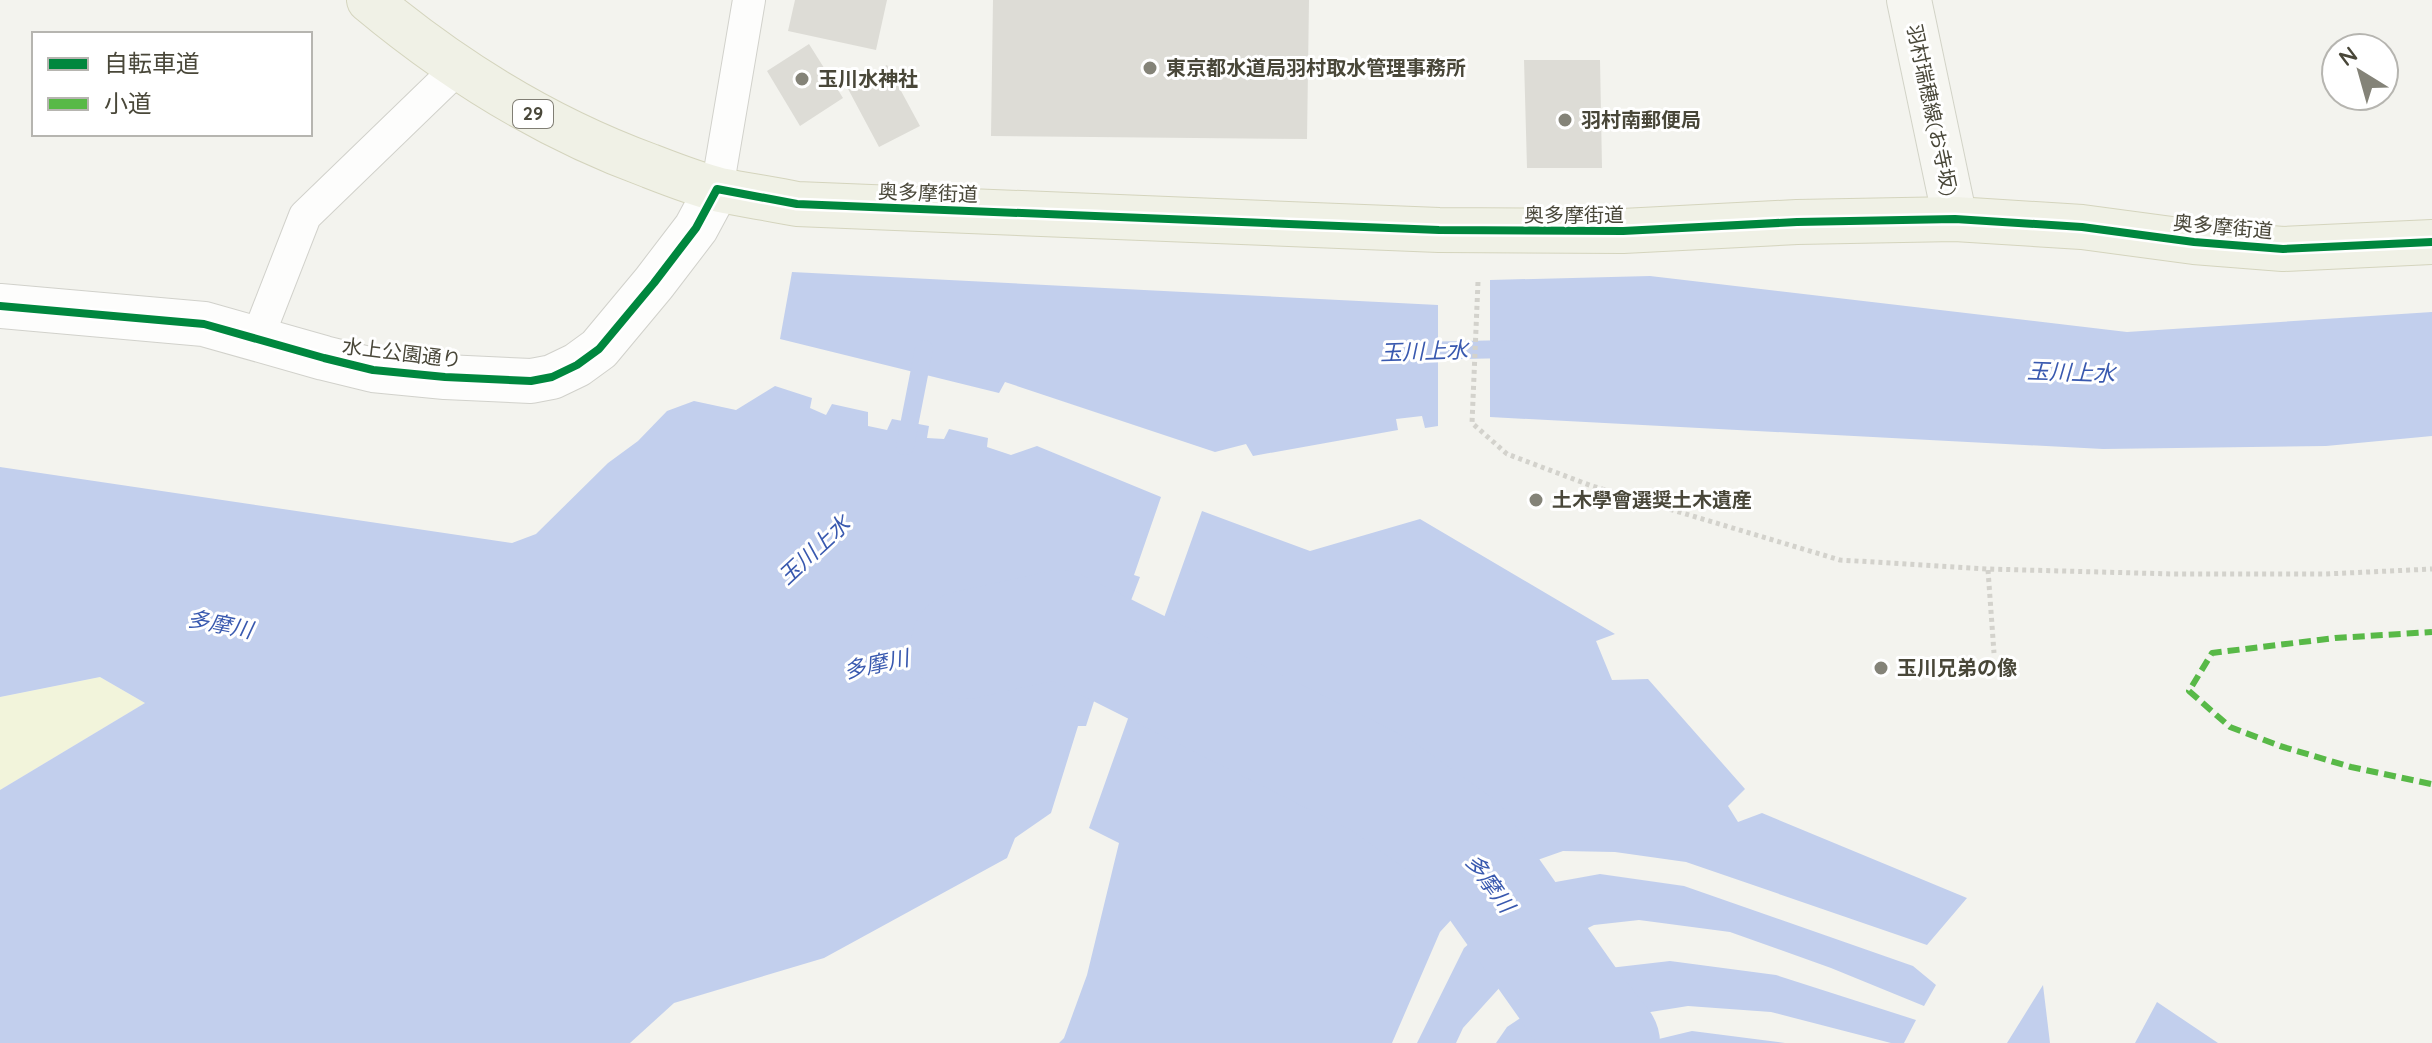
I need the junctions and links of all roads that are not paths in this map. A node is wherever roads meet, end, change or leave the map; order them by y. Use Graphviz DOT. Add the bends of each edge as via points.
graph roads {
  1 [pos="369,0"];
  2 [pos="749,0"];
  3 [pos="1909,0"];
  4 [pos="458,68"];
  5 [pos="717,189"];
  6 [pos="1955,219"];
  7 [pos="2432,242"];
  8 [pos="0,306"];
  9 [pos="257,339"];
  1 -- 4 [label="main road, 奥多摩街道 / 29"];
  2 -- 5 [label="lane"];
  3 -- 6 [label="main road, 羽村瑞穂線(お寺坂)"];
  4 -- 5 [label="main road, 奥多摩街道 / 29" via="584,140"];
  4 -- 9 [label="lane" via="305,216"];
  5 -- 6 [label="main road, 奥多摩街道 / 29" via="797,204 1439,230 1623,231"];
  5 -- 9 [label="street, 水上公園通り" via="696,228 599,349 552,377 531,381 373,370"];
  6 -- 7 [label="main road, 奥多摩街道 / 29" via="2283,249"];
  8 -- 9 [label="street, 水上公園通り" via="204,324"];
}
